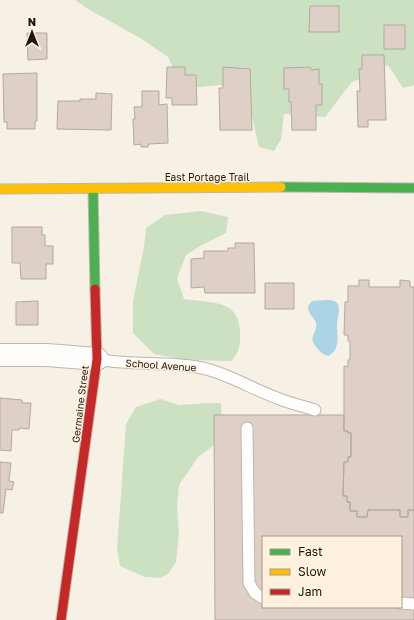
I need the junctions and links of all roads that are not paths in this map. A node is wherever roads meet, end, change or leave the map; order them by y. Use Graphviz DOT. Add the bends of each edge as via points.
graph roads {
  1 [pos="414,188"];
  2 [pos="0,189"];
  3 [pos="93,189"];
  4 [pos="0,355"];
  5 [pos="97,359"];
  6 [pos="315,410"];
  7 [pos="247,428"];
  8 [pos="262,597"];
  9 [pos="402,603"];
  10 [pos="414,604"];
  11 [pos="61,620"];
  1 -- 3 [label="street, East Portage Trail"];
  2 -- 3 [label="street, East Portage Trail"];
  3 -- 5 [label="street, Germaine Street"];
  4 -- 5 [label="street, School Avenue"];
  5 -- 6 [label="lane, School Avenue" via="198,367 220,373 276,398"];
  5 -- 11 [label="street, Germaine Street"];
  7 -- 8 [label="lane" via="249,583 255,593"];
  9 -- 10 [label="lane"];
}
